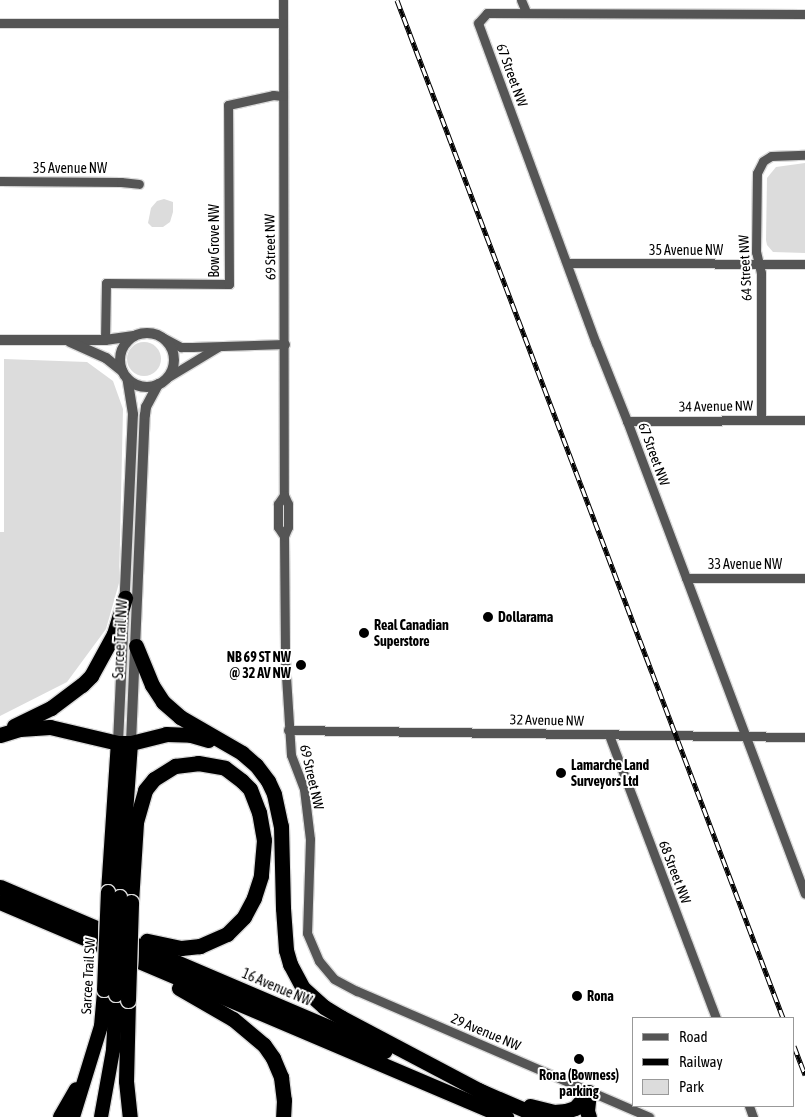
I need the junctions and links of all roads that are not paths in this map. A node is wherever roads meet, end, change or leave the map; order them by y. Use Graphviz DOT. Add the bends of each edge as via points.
graph roads {
  1 [pos="283,0"];
  2 [pos="521,0"];
  3 [pos="526,12"];
  4 [pos="805,14"];
  5 [pos="0,23"];
  6 [pos="283,23"];
  7 [pos="283,96"];
  8 [pos="805,155"];
  9 [pos="0,181"];
  10 [pos="139,184"];
  11 [pos="567,263"];
  12 [pos="759,264"];
  13 [pos="805,264"];
  14 [pos="136,336"];
  15 [pos="160,336"];
  16 [pos="0,340"];
  17 [pos="67,340"];
  18 [pos="105,340"];
  19 [pos="285,344"];
  20 [pos="218,347"];
  21 [pos="125,375"];
  22 [pos="162,382"];
  23 [pos="761,419"];
  24 [pos="805,420"];
  25 [pos="627,421"];
  26 [pos="686,578"];
  27 [pos="805,578"];
  28 [pos="125,598"];
  29 [pos="136,646"];
  30 [pos="288,730"];
  31 [pos="0,733"];
  32 [pos="609,735"];
  33 [pos="746,737"];
  34 [pos="805,737"];
  35 [pos="124,743"];
  36 [pos="242,753"];
  37 [pos="0,886"];
  38 [pos="804,891"];
  39 [pos="120,897"];
  40 [pos="0,902"];
  41 [pos="91,925"];
  42 [pos="92,941"];
  43 [pos="319,961"];
  44 [pos="116,995"];
  45 [pos="716,1017"];
  46 [pos="92,1057"];
  47 [pos="589,1092"];
  48 [pos="486,1094"];
  49 [pos="504,1101"];
  50 [pos="60,1117"];
  51 [pos="73,1117"];
  52 [pos="101,1117"];
  53 [pos="130,1117"];
  54 [pos="283,1117"];
  55 [pos="506,1117"];
  56 [pos="541,1117"];
  57 [pos="589,1117"];
  58 [pos="649,1117"];
  1 -- 6 [label="street, 69 Street NW"];
  2 -- 3 [label="street"];
  3 -- 4 [label="street"];
  3 -- 11 [label="street, 67 Street NW" via="488,13 478,23"];
  5 -- 6 [label="street"];
  6 -- 7 [label="street, 69 Street NW"];
  7 -- 18 [label="street, Bow Grove NW" via="273,95 228,105 229,284 106,284"];
  7 -- 19 [label="street, 69 Street NW"];
  8 -- 12 [label="street, 64 Street NW" via="771,156 758,168 756,252"];
  9 -- 10 [label="street, 35 Avenue NW"];
  11 -- 12 [label="street, 35 Avenue NW"];
  11 -- 25 [label="street, 67 Street NW"];
  12 -- 13 [label="street, 35 Avenue NW"];
  12 -- 23 [label="street, 64 Street NW" via="762,272"];
  14 -- 15 [label="street" via="144,333"];
  14 -- 18 [label="street"];
  14 -- 21 [label="street" via="123,347 120,355"];
  15 -- 20 [label="street" via="181,346"];
  15 -- 22 [label="street" via="174,357 170,373"];
  16 -- 17 [label="street"];
  17 -- 18 [label="street"];
  17 -- 21 [label="street" via="106,358"];
  19 -- 20 [label="street"];
  19 -- 30 [label="street, 69 Street NW"];
  20 -- 22 [label="street"];
  21 -- 22 [label="street" via="142,386"];
  21 -- 28 [label="street, Sarcee Trail NW" via="133,414"];
  22 -- 29 [label="street, Sarcee Trail NW" via="146,407 145,415"];
  23 -- 24 [label="street, 34 Avenue NW"];
  23 -- 25 [label="street, 34 Avenue NW"];
  25 -- 26 [label="street, 67 Street NW"];
  26 -- 27 [label="street, 33 Avenue NW"];
  26 -- 33 [label="street, 67 Street NW"];
  28 -- 31 [label="highway" via="107,649 82,685 51,708"];
  28 -- 35 [label="street, Sarcee Trail NW"];
  29 -- 35 [label="street, Sarcee Trail NW"];
  29 -- 36 [label="highway" via="152,685 163,702 180,718"];
  30 -- 32 [label="street, 32 Avenue NW"];
  30 -- 43 [label="street, 69 Street NW" via="291,755 307,806 310,839 307,933"];
  31 -- 35 [label="highway" via="50,727"];
  32 -- 33 [label="street, 32 Avenue NW"];
  32 -- 45 [label="street, 68 Street NW"];
  33 -- 34 [label="street, 32 Avenue NW"];
  33 -- 38 [label="street, 67 Street NW"];
  35 -- 36 [label="highway" via="154,736 191,735"];
  35 -- 39 [label="highway, Sarcee Trail NW"];
  36 -- 48 [label="highway" via="268,781 278,811 282,838 285,941 290,964 304,988 324,1007 342,1018"];
  37 -- 41 [label="highway, 16 Avenue NW"];
  39 -- 41 [label="highway" via="145,790 154,779 175,766 198,763 224,768 250,789 259,812 264,854 254,898 238,925 210,944 181,948"];
  39 -- 44 [label="highway, bridge"];
  39 -- 44 [label="highway, Sarcee Trail SW, bridge"];
  40 -- 42 [label="highway"];
  41 -- 48 [label="highway, 16 Avenue NW"];
  42 -- 54 [label="highway" via="213,1006 256,1037 279,1072 284,1094"];
  42 -- 55 [label="highway"];
  43 -- 47 [label="street, 29 Avenue NW" via="334,979 356,991"];
  44 -- 46 [label="highway, Sarcee Trail SW" via="101,1026"];
  44 -- 52 [label="highway, Sarcee Trail SW" via="114,1043"];
  44 -- 53 [label="highway"];
  46 -- 50 [label="highway"];
  46 -- 51 [label="highway, Sarcee Trail SW"];
  47 -- 49 [label="highway" via="575,1108 562,1112"];
  47 -- 57 [label="highway"];
  47 -- 58 [label="street, 29 Avenue NW"];
  48 -- 49 [label="highway, 16 Avenue NW"];
  49 -- 56 [label="highway, 16 Avenue NW"];
}
